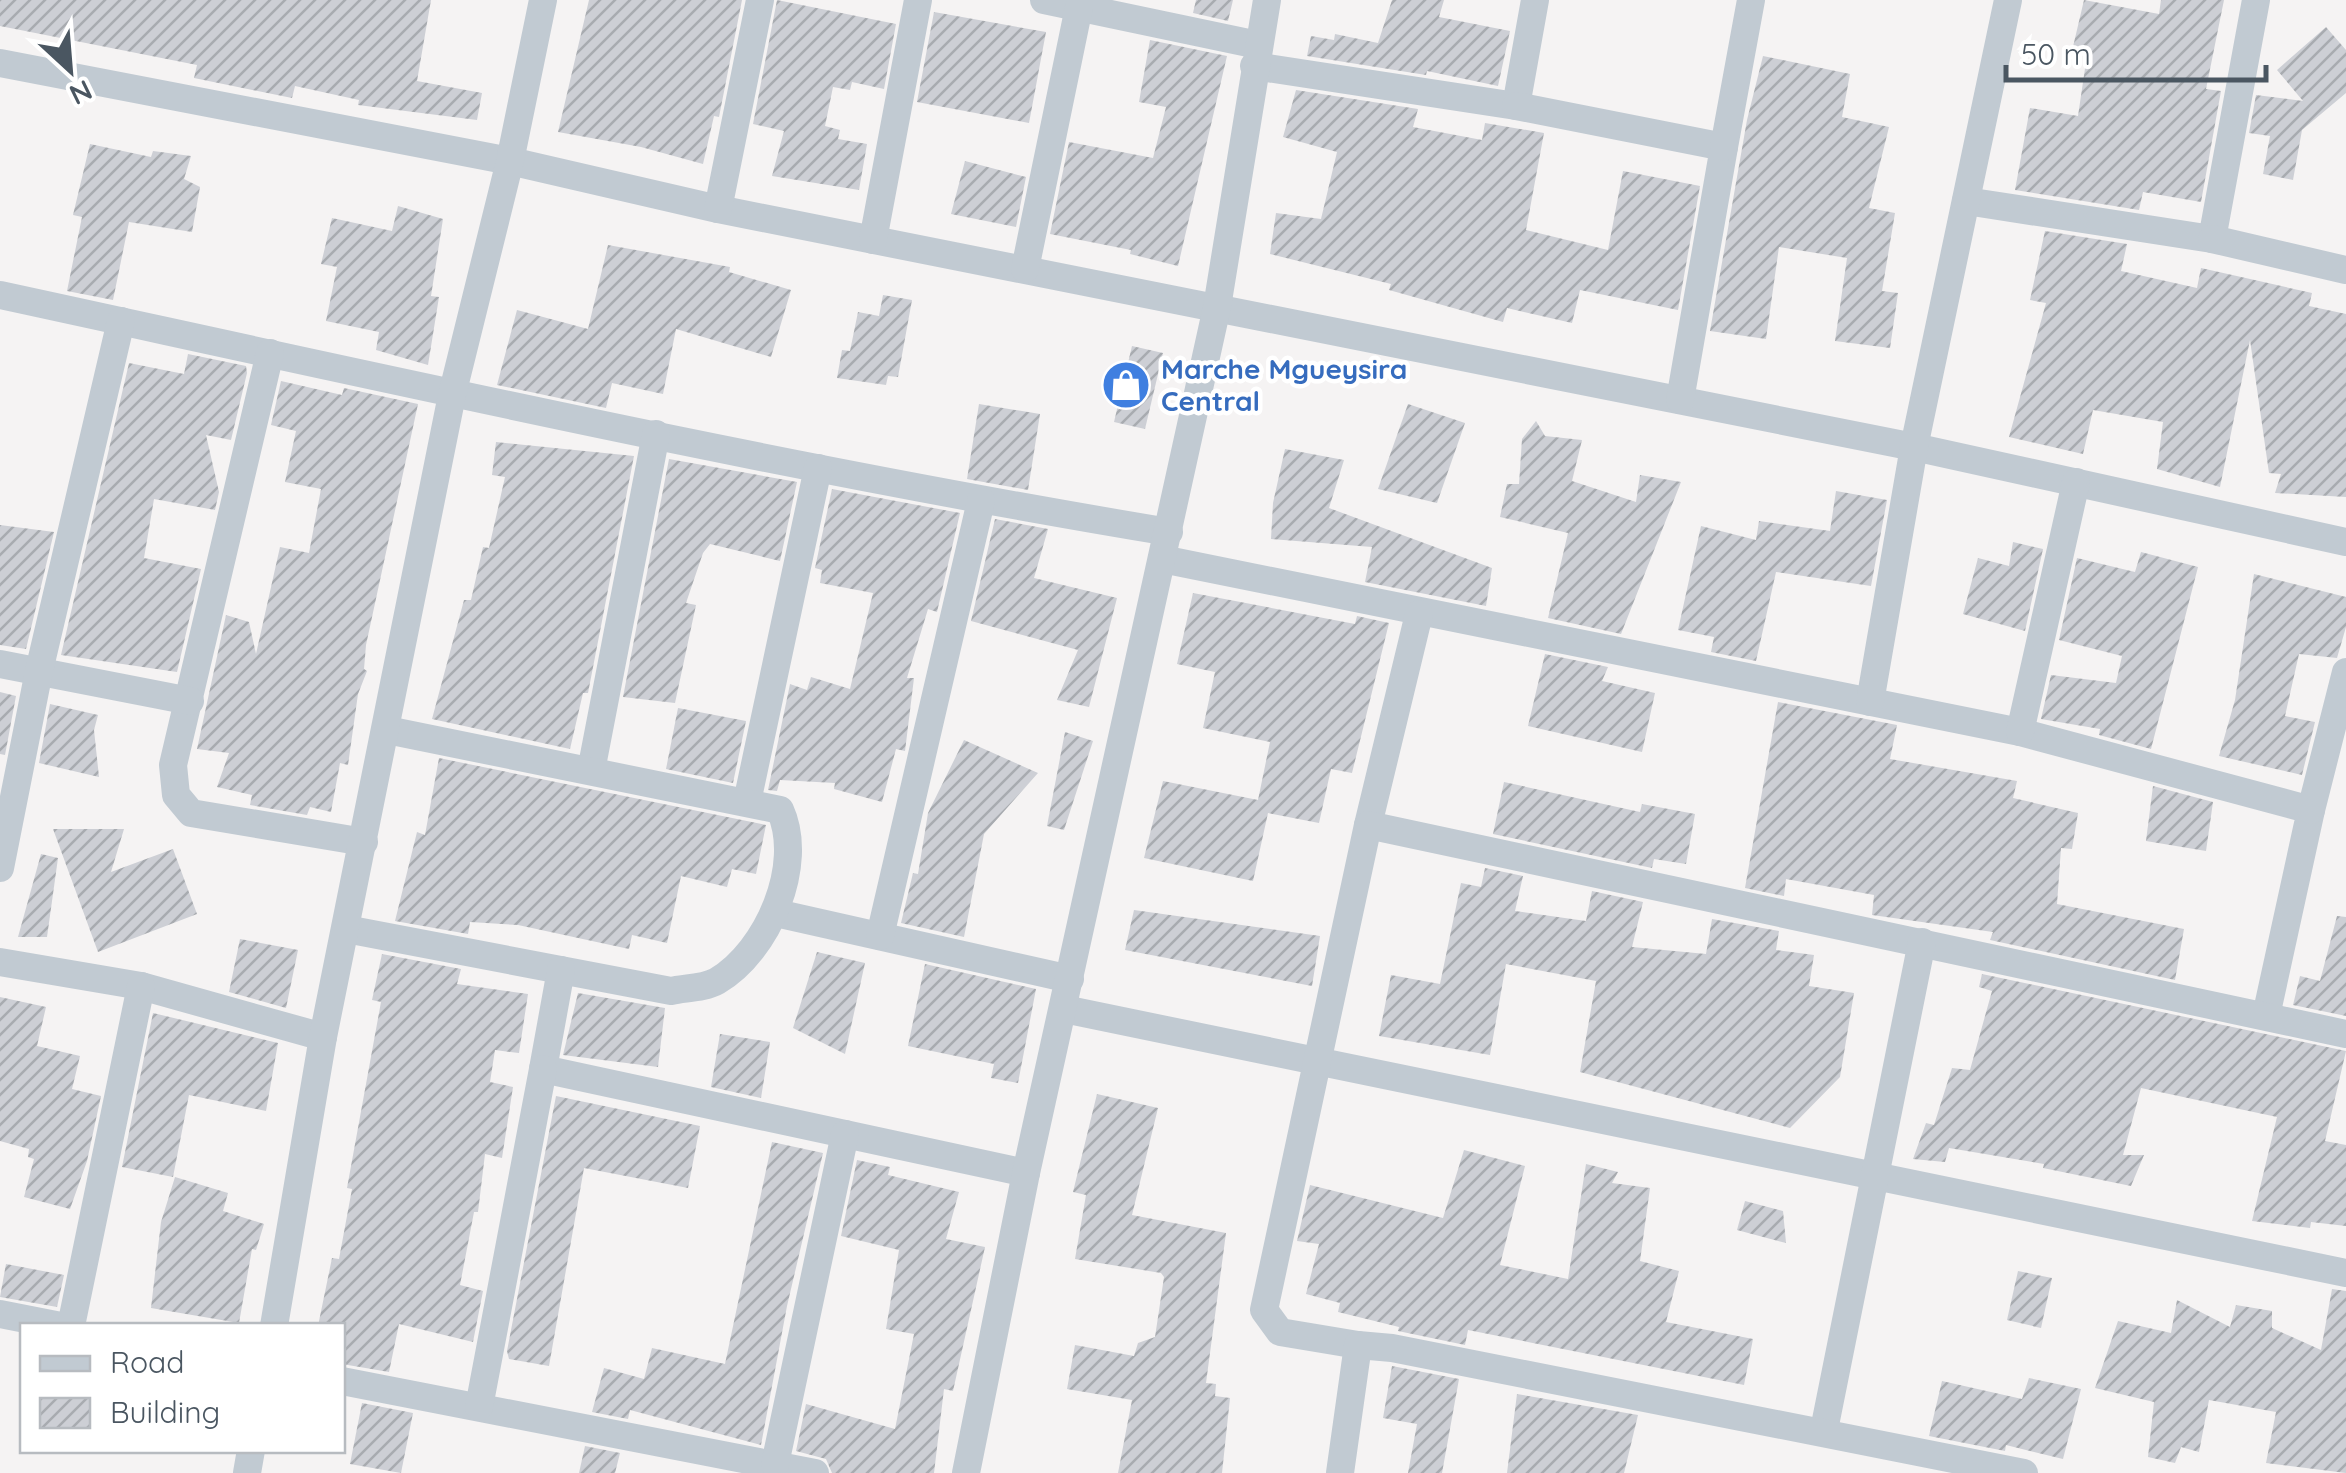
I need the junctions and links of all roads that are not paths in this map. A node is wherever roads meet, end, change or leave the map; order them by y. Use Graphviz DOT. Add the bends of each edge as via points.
graph roads {
  1 [pos="543,0"];
  2 [pos="760,0"];
  3 [pos="918,0"];
  4 [pos="1044,0"];
  5 [pos="1267,0"];
  6 [pos="1535,0"];
  7 [pos="1752,0"];
  8 [pos="2008,0"];
  9 [pos="2256,0"];
  10 [pos="1080,8"];
  11 [pos="1256,55"];
  12 [pos="0,63"];
  13 [pos="1516,106"];
  14 [pos="1724,147"];
  15 [pos="510,162"];
  16 [pos="1966,201"];
  17 [pos="718,209"];
  18 [pos="2212,239"];
  19 [pos="873,240"];
  20 [pos="1025,269"];
  21 [pos="2346,270"];
  22 [pos="0,294"];
  23 [pos="1217,307"];
  24 [pos="121,321"];
  25 [pos="270,353"];
  26 [pos="452,395"];
  27 [pos="1680,400"];
  28 [pos="656,434"];
  29 [pos="1914,446"];
  30 [pos="818,468"];
  31 [pos="2076,482"];
  32 [pos="981,501"];
  33 [pos="2346,542"];
  34 [pos="1165,546"];
  35 [pos="1419,614"];
  36 [pos="0,664"];
  37 [pos="39,671"];
  38 [pos="2346,672"];
  39 [pos="190,701"];
  40 [pos="1870,702"];
  41 [pos="387,730"];
  42 [pos="2020,732"];
  43 [pos="591,771"];
  44 [pos="747,802"];
  45 [pos="2311,810"];
  46 [pos="1368,825"];
  47 [pos="364,842"];
  48 [pos="0,868"];
  49 [pos="776,913"];
  50 [pos="346,929"];
  51 [pos="880,936"];
  52 [pos="1922,942"];
  53 [pos="0,962"];
  54 [pos="561,970"];
  55 [pos="1070,979"];
  56 [pos="140,986"];
  57 [pos="1064,1009"];
  58 [pos="2266,1016"];
  59 [pos="2346,1034"];
  60 [pos="323,1036"];
  61 [pos="1316,1060"];
  62 [pos="542,1069"];
  63 [pos="844,1134"];
  64 [pos="1026,1173"];
  65 [pos="1874,1176"];
  66 [pos="2346,1273"];
  67 [pos="0,1314"];
  68 [pos="46,1323"];
  69 [pos="71,1323"];
  70 [pos="275,1323"];
  71 [pos="1358,1345"];
  72 [pos="345,1382"];
  73 [pos="479,1407"];
  74 [pos="1824,1430"];
  75 [pos="775,1464"];
  76 [pos="815,1473"];
  77 [pos="966,1473"];
  78 [pos="1340,1473"];
  79 [pos="2024,1473"];
  1 -- 15 [label="street"];
  2 -- 17 [label="street"];
  3 -- 19 [label="street"];
  4 -- 10 [label="street"];
  5 -- 11 [label="street"];
  6 -- 13 [label="street"];
  7 -- 14 [label="street"];
  8 -- 16 [label="street"];
  9 -- 18 [label="street"];
  10 -- 11 [label="street"];
  10 -- 20 [label="street"];
  11 -- 13 [label="street"];
  11 -- 23 [label="street"];
  12 -- 15 [label="street"];
  13 -- 14 [label="street"];
  14 -- 27 [label="street"];
  15 -- 17 [label="street"];
  15 -- 26 [label="street"];
  16 -- 18 [label="street"];
  16 -- 29 [label="street"];
  17 -- 19 [label="street"];
  18 -- 21 [label="street"];
  19 -- 20 [label="street"];
  20 -- 23 [label="street"];
  22 -- 24 [label="street"];
  23 -- 27 [label="street"];
  23 -- 34 [label="street"];
  24 -- 25 [label="street"];
  24 -- 37 [label="street"];
  25 -- 26 [label="street"];
  25 -- 39 [label="street"];
  26 -- 28 [label="street"];
  26 -- 41 [label="street"];
  27 -- 29 [label="street"];
  28 -- 30 [label="street"];
  28 -- 43 [label="street"];
  29 -- 31 [label="street"];
  29 -- 40 [label="street"];
  30 -- 32 [label="street"];
  30 -- 44 [label="street"];
  31 -- 33 [label="street"];
  31 -- 42 [label="street"];
  32 -- 34 [label="street"];
  32 -- 51 [label="street"];
  34 -- 35 [label="street"];
  34 -- 55 [label="street"];
  35 -- 40 [label="street"];
  35 -- 46 [label="street"];
  36 -- 37 [label="street"];
  37 -- 39 [label="street"];
  37 -- 48 [label="street"];
  38 -- 45 [label="street"];
  39 -- 47 [label="street" via="173,766 176,796 191,813"];
  40 -- 42 [label="street"];
  41 -- 43 [label="street"];
  41 -- 47 [label="street"];
  42 -- 45 [label="street"];
  43 -- 44 [label="street"];
  44 -- 49 [label="street" via="780,810 788,826 792,845"];
  45 -- 58 [label="street"];
  46 -- 52 [label="street"];
  46 -- 61 [label="street"];
  47 -- 50 [label="street"];
  49 -- 51 [label="street"];
  49 -- 54 [label="street" via="715,982 671,990"];
  50 -- 54 [label="street"];
  50 -- 60 [label="street"];
  51 -- 55 [label="street"];
  52 -- 58 [label="street"];
  52 -- 65 [label="street"];
  53 -- 56 [label="street"];
  54 -- 62 [label="street"];
  55 -- 57 [label="street"];
  56 -- 60 [label="street"];
  56 -- 69 [label="street"];
  57 -- 61 [label="street"];
  57 -- 64 [label="street"];
  58 -- 59 [label="street"];
  60 -- 70 [label="street"];
  61 -- 65 [label="street"];
  61 -- 71 [label="street" via="1264,1310 1280,1332"];
  62 -- 63 [label="street"];
  62 -- 73 [label="street"];
  63 -- 64 [label="street"];
  63 -- 75 [label="street"];
  64 -- 77 [label="street"];
  65 -- 66 [label="street"];
  65 -- 74 [label="street"];
  67 -- 68 [label="street"];
  71 -- 74 [label="street"];
  71 -- 78 [label="street"];
  72 -- 73 [label="street"];
  73 -- 75 [label="street"];
  74 -- 79 [label="street"];
  75 -- 76 [label="street"];
}
